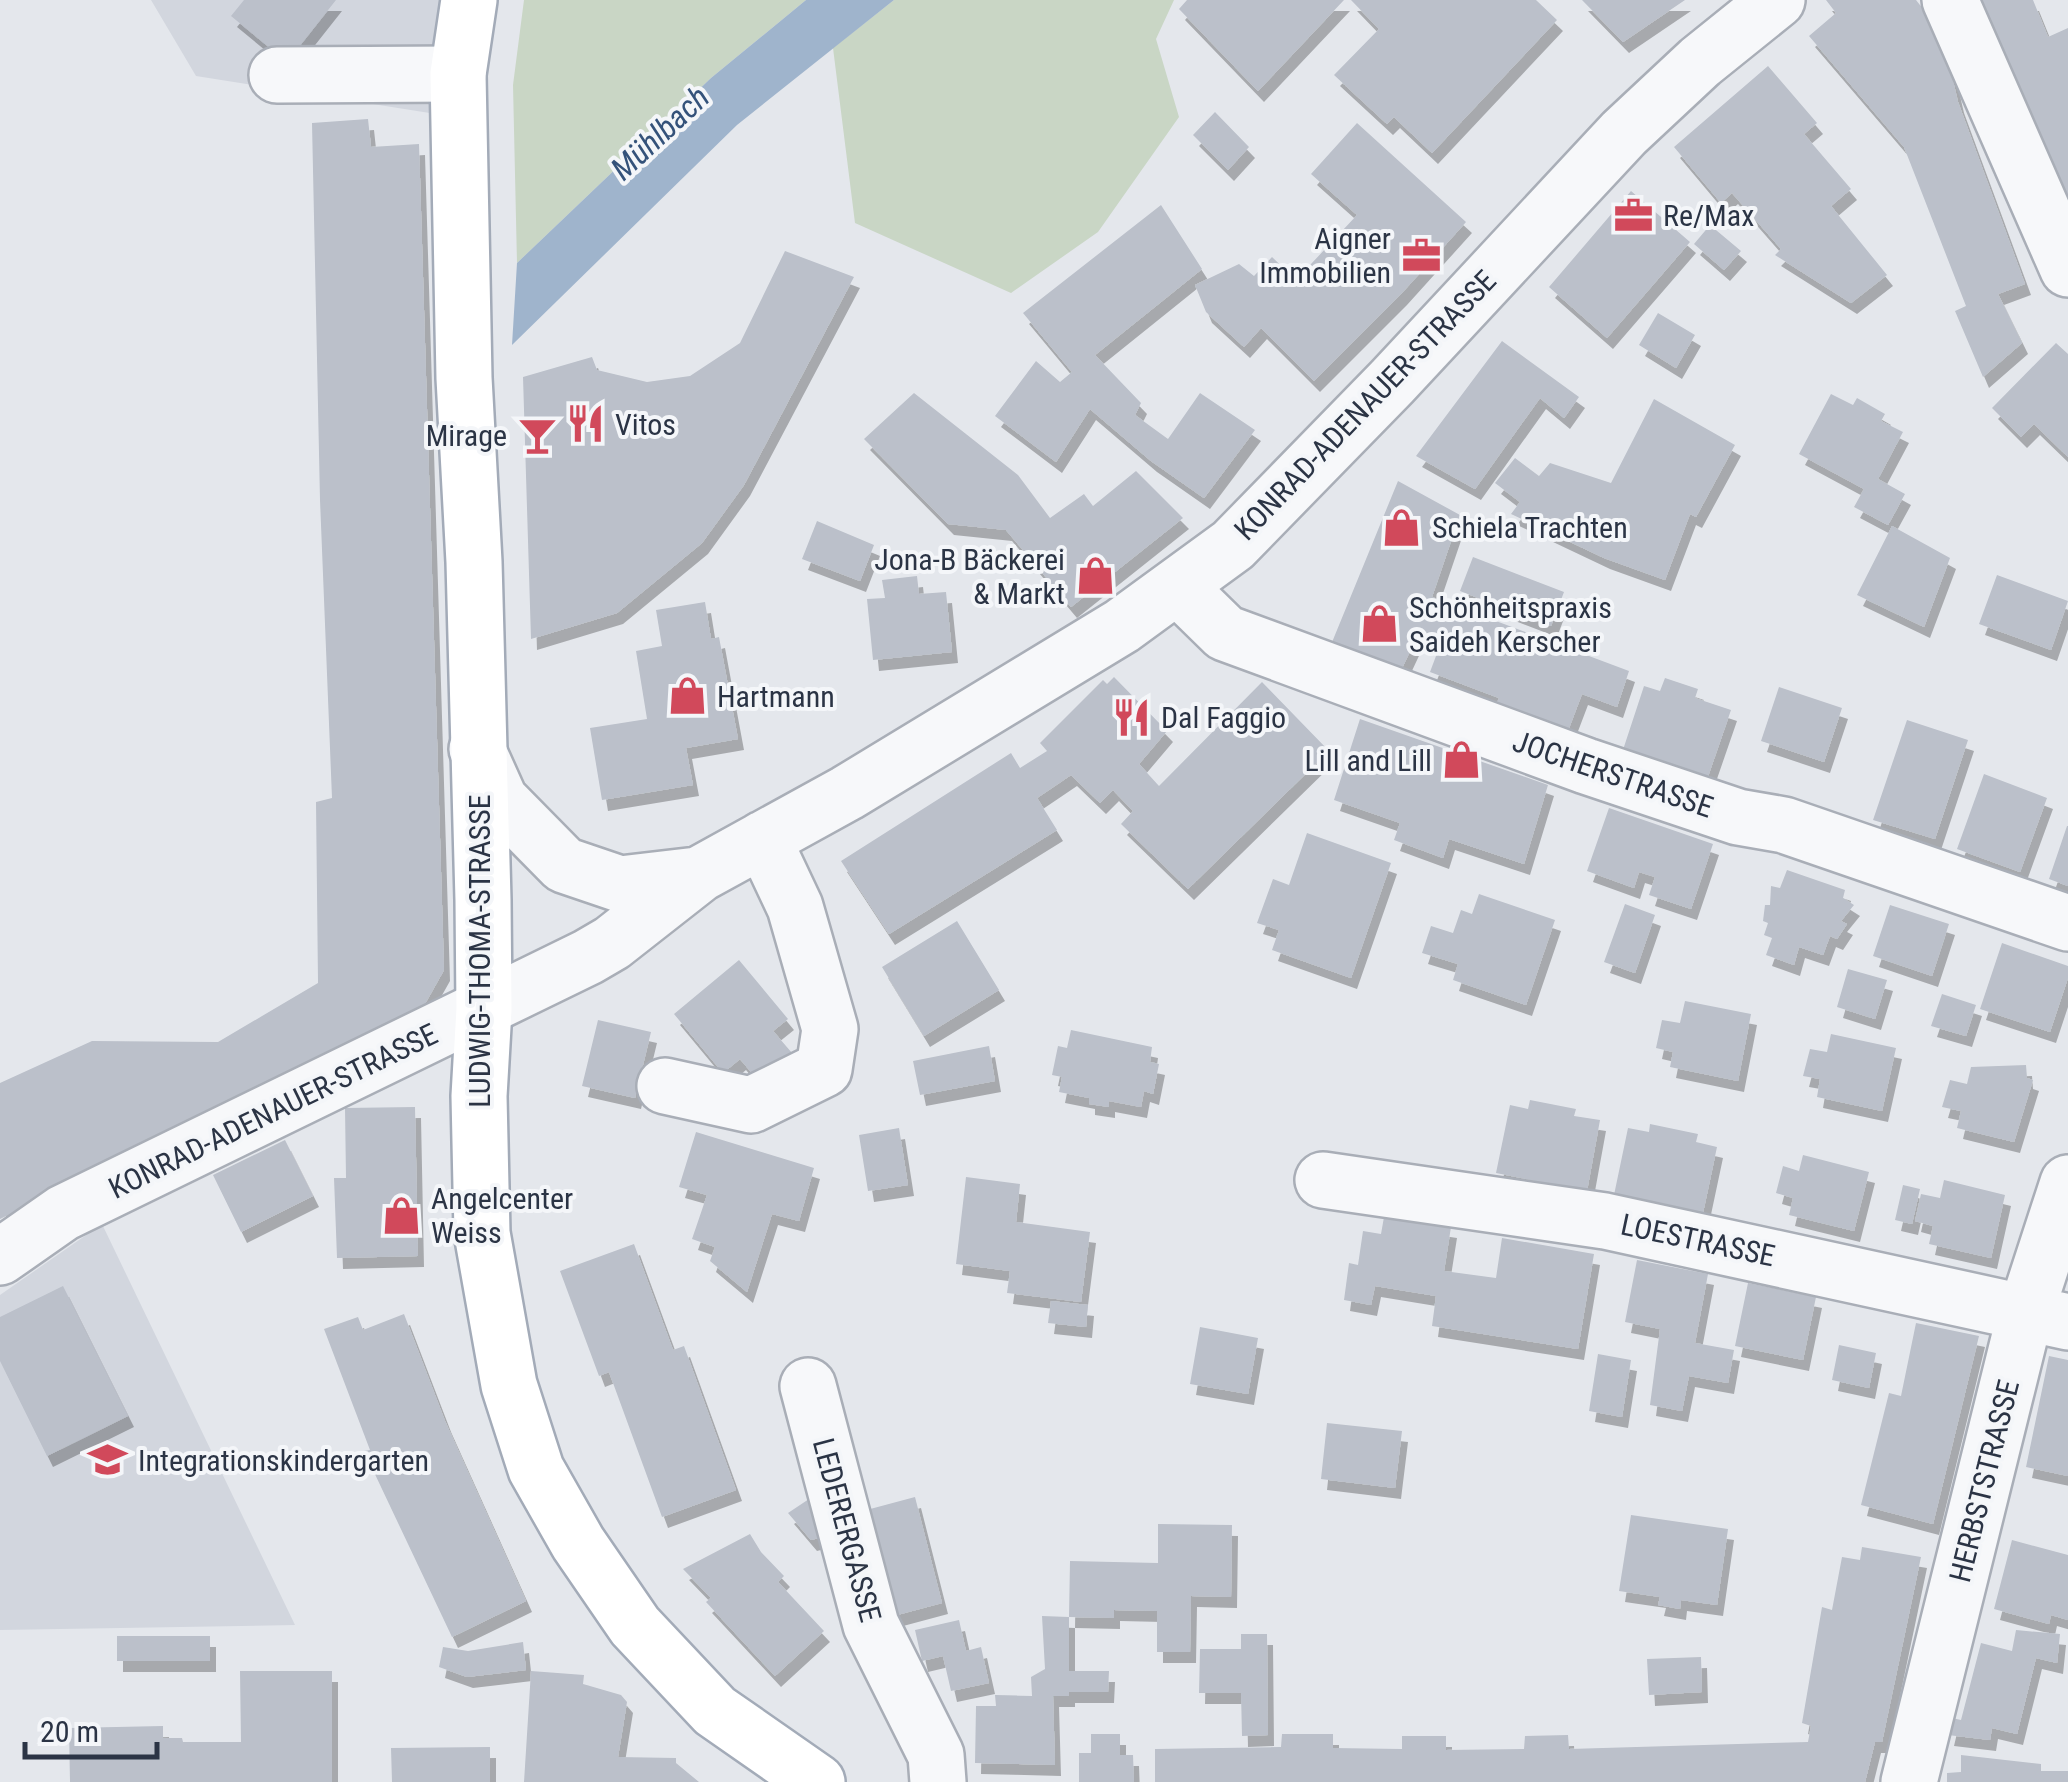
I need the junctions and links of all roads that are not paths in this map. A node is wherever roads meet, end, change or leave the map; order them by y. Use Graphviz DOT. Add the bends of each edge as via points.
graph roads {
  1 [pos="469,0"];
  2 [pos="1777,0"];
  3 [pos="1950,0"];
  4 [pos="458,74"];
  5 [pos="278,75"];
  6 [pos="2068,269"];
  7 [pos="1177,586"];
  8 [pos="477,749"];
  9 [pos="762,839"];
  10 [pos="700,874"];
  11 [pos="2068,923"];
  12 [pos="484,1009"];
  13 [pos="666,1086"];
  14 [pos="1323,1180"];
  15 [pos="2068,1184"];
  16 [pos="0,1257"];
  17 [pos="2047,1318"];
  18 [pos="808,1386"];
  19 [pos="817,1782"];
  20 [pos="938,1782"];
  21 [pos="1908,1782"];
  1 -- 4 [label="main road, LUDWIG-THOMA-STRASSE"];
  2 -- 7 [label="street, KONRAD-ADENAUER-STRASSE" via="1624,133 1282,497"];
  3 -- 6 [label="street"];
  4 -- 5 [label="street"];
  4 -- 8 [label="main road, LUDWIG-THOMA-STRASSE"];
  7 -- 9 [label="street, KONRAD-ADENAUER-STRASSE" via="1109,634"];
  7 -- 11 [label="street, JOCHERSTRASSE" via="1225,633 1586,766"];
  8 -- 10 [label="street, KONRAD-ADENAUER-STRASSE" via="500,800 564,864 620,884"];
  8 -- 12 [label="main road, LUDWIG-THOMA-STRASSE"];
  9 -- 10 [label="street, KONRAD-ADENAUER-STRASSE"];
  9 -- 13 [label="street" via="795,907 830,1029 824,1069 751,1105"];
  10 -- 12 [label="street, KONRAD-ADENAUER-STRASSE" via="612,943"];
  12 -- 16 [label="street, KONRAD-ADENAUER-STRASSE" via="63,1213"];
  12 -- 19 [label="main road, LUDWIG-THOMA-STRASSE" via="482,1233 510,1384 536,1469 635,1626 716,1711"];
  14 -- 17 [label="street, LOESTRASSE" via="1605,1221"];
  15 -- 17 [label="street, HERBSTSTRASSE"];
  17 -- 21 [label="street, HERBSTSTRASSE"];
  18 -- 20 [label="street, LEDERERGASSE" via="871,1625 936,1755"];
}
